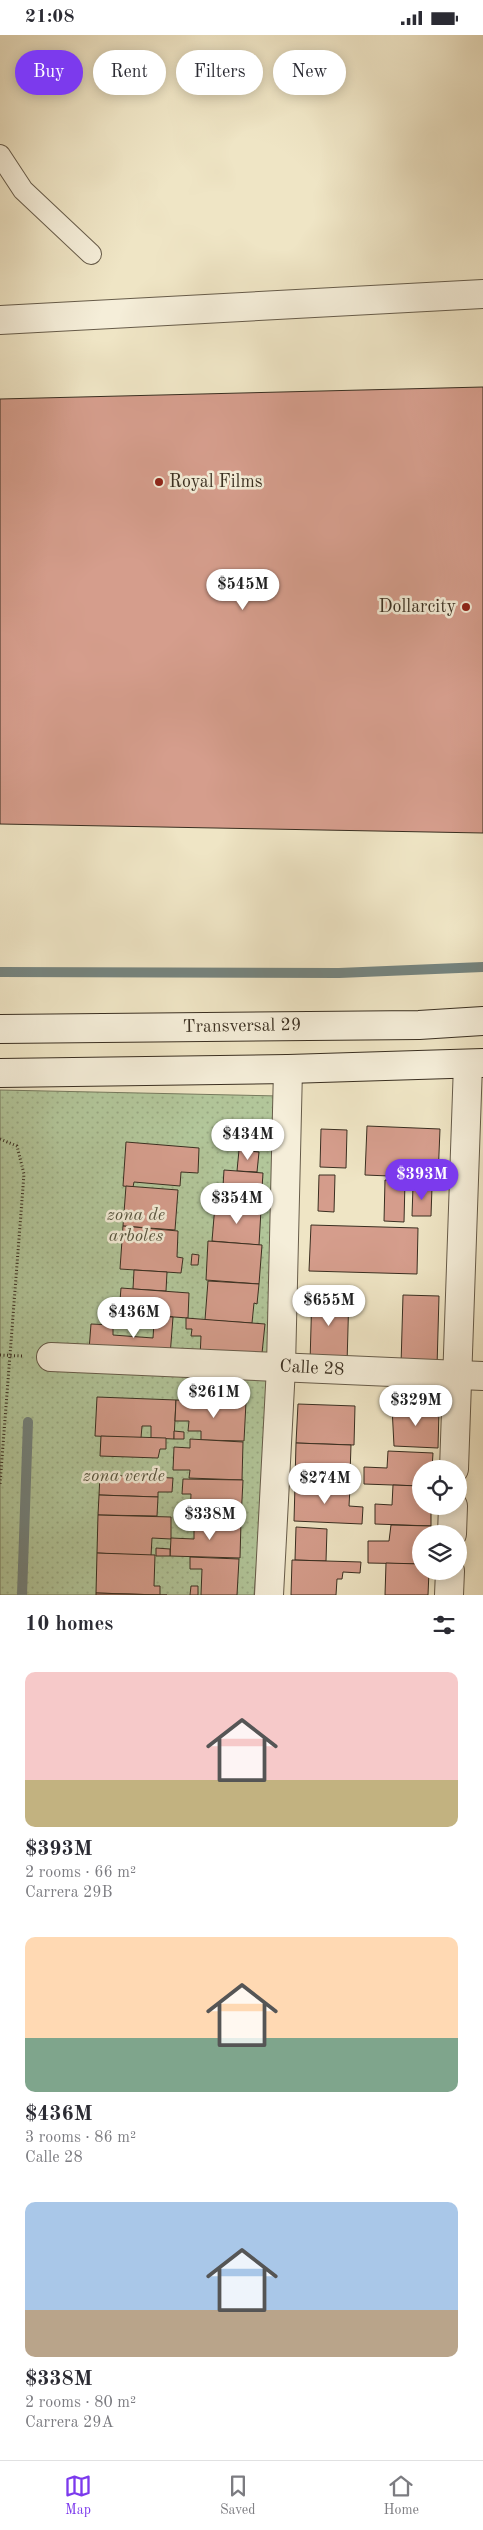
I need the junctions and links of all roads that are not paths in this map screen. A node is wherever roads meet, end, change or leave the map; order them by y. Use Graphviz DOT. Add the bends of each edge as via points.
graph roads {
  1 [pos="0,155"];
  2 [pos="92,254"];
  3 [pos="483,295"];
  4 [pos="0,320"];
  5 [pos="483,1021"];
  6 [pos="0,1029"];
  7 [pos="475,1063"];
  8 [pos="288,1069"];
  9 [pos="0,1073"];
  10 [pos="51,1357"];
  11 [pos="281,1367"];
  12 [pos="471,1376"];
  13 [pos="456,1460"];
  14 [pos="450,1580"];
  15 [pos="269,1595"];
  16 [pos="449,1595"];
  1 -- 2 [label="lane" via="23,190"];
  3 -- 4 [label="street"];
  5 -- 6 [label="street, Transversal 29" via="419,1025"];
  7 -- 8 [label="street"];
  7 -- 12 [label="street"];
  8 -- 9 [label="street"];
  8 -- 11 [label="street"];
  10 -- 11 [label="street, Calle 28"];
  11 -- 12 [label="street, Calle 28"];
  11 -- 15 [label="street"];
  12 -- 13 [label="street"];
  14 -- 16 [label="street"];
}
